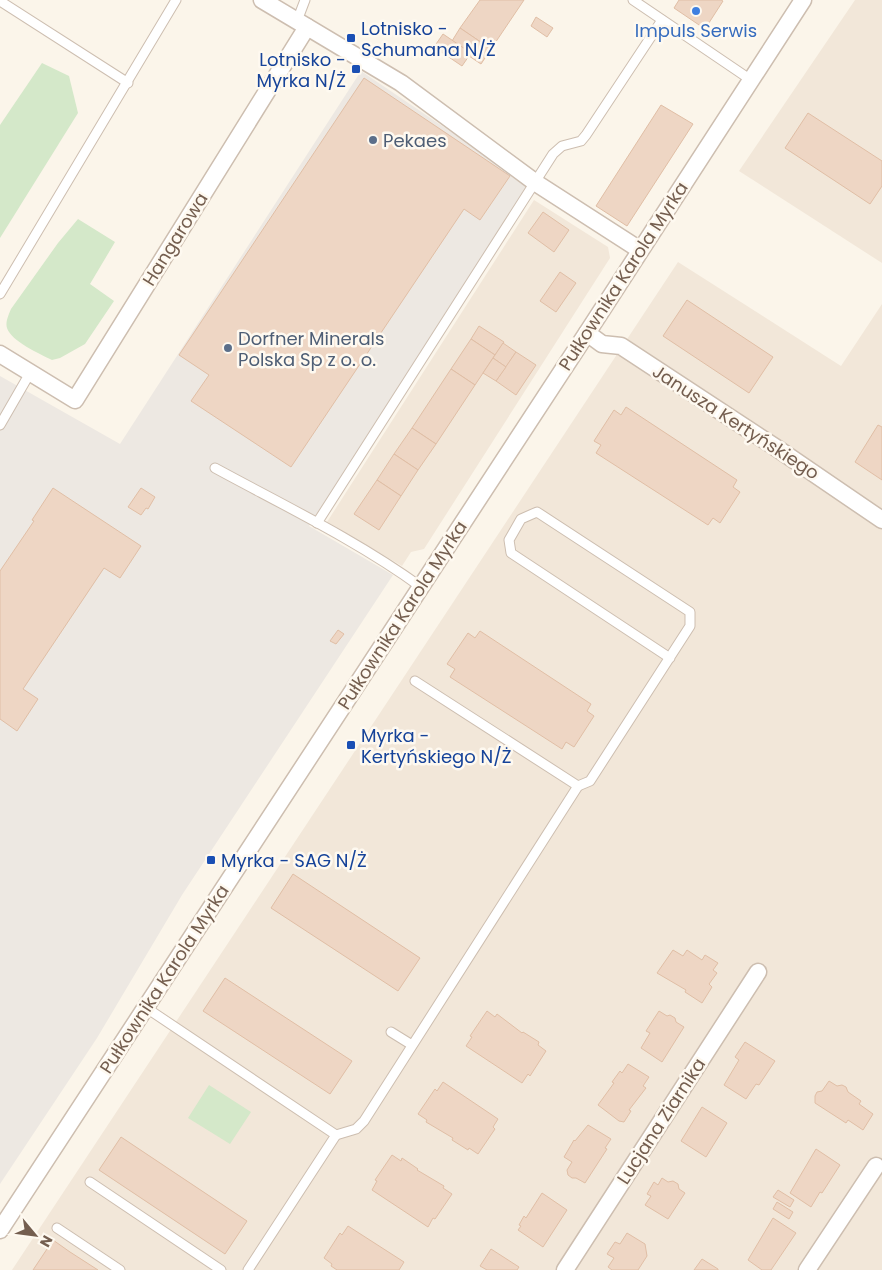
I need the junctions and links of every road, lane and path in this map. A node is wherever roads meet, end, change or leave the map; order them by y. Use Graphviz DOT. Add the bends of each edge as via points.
graph roads {
  1 [pos="176,0"];
  2 [pos="262,0"];
  3 [pos="305,0"];
  4 [pos="633,0"];
  5 [pos="803,0"];
  6 [pos="0,1"];
  7 [pos="647,3"];
  8 [pos="662,20"];
  9 [pos="302,24"];
  10 [pos="751,80"];
  11 [pos="128,83"];
  12 [pos="536,183"];
  13 [pos="640,250"];
  14 [pos="0,294"];
  15 [pos="587,334"];
  16 [pos="0,354"];
  17 [pos="30,373"];
  18 [pos="0,425"];
  19 [pos="214,468"];
  20 [pos="882,520"];
  21 [pos="318,523"];
  22 [pos="421,587"];
  23 [pos="670,658"];
  24 [pos="414,681"];
  25 [pos="578,786"];
  26 [pos="758,972"];
  27 [pos="146,1008"];
  28 [pos="391,1032"];
  29 [pos="412,1046"];
  30 [pos="336,1135"];
  31 [pos="876,1166"];
  32 [pos="90,1182"];
  33 [pos="57,1228"];
  34 [pos="0,1230"];
  35 [pos="120,1270"];
  36 [pos="221,1270"];
  37 [pos="248,1270"];
  38 [pos="565,1270"];
  39 [pos="807,1270"];
  1 -- 11 [label="lane"];
  2 -- 9 [label="street"];
  3 -- 9 [label="lane"];
  4 -- 7 [label="lane"];
  5 -- 10 [label="street, Pułkownika Karola Myrka"];
  6 -- 11 [label="lane"];
  7 -- 8 [label="lane"];
  8 -- 10 [label="lane"];
  8 -- 12 [label="lane" via="586,135 581,141 562,146 553,154"];
  9 -- 12 [label="street" via="401,83"];
  9 -- 17 [label="street, Hangarowa" via="75,400"];
  10 -- 13 [label="street, Pułkownika Karola Myrka"];
  11 -- 14 [label="lane"];
  12 -- 13 [label="street"];
  12 -- 21 [label="lane"];
  13 -- 15 [label="street, Pułkownika Karola Myrka"];
  15 -- 20 [label="street, Janusza Kertyńskiego" via="602,344 621,346"];
  15 -- 22 [label="street, Pułkownika Karola Myrka"];
  16 -- 17 [label="street"];
  17 -- 18 [label="lane"];
  19 -- 21 [label="lane"];
  21 -- 22 [label="lane"];
  22 -- 27 [label="street, Pułkownika Karola Myrka"];
  23 -- 23 [label="lane" via="511,553 509,540 522,520 537,512 690,612 690,626"];
  23 -- 25 [label="lane" via="590,781"];
  24 -- 25 [label="lane"];
  25 -- 29 [label="lane"];
  26 -- 38 [label="street, Lucjana Ziarnika"];
  27 -- 30 [label="lane"];
  27 -- 34 [label="street, Pułkownika Karola Myrka"];
  28 -- 29 [label="lane"];
  29 -- 30 [label="lane" via="364,1121 356,1129"];
  30 -- 37 [label="lane"];
  31 -- 39 [label="street"];
  32 -- 36 [label="lane"];
  33 -- 35 [label="lane"];
}
